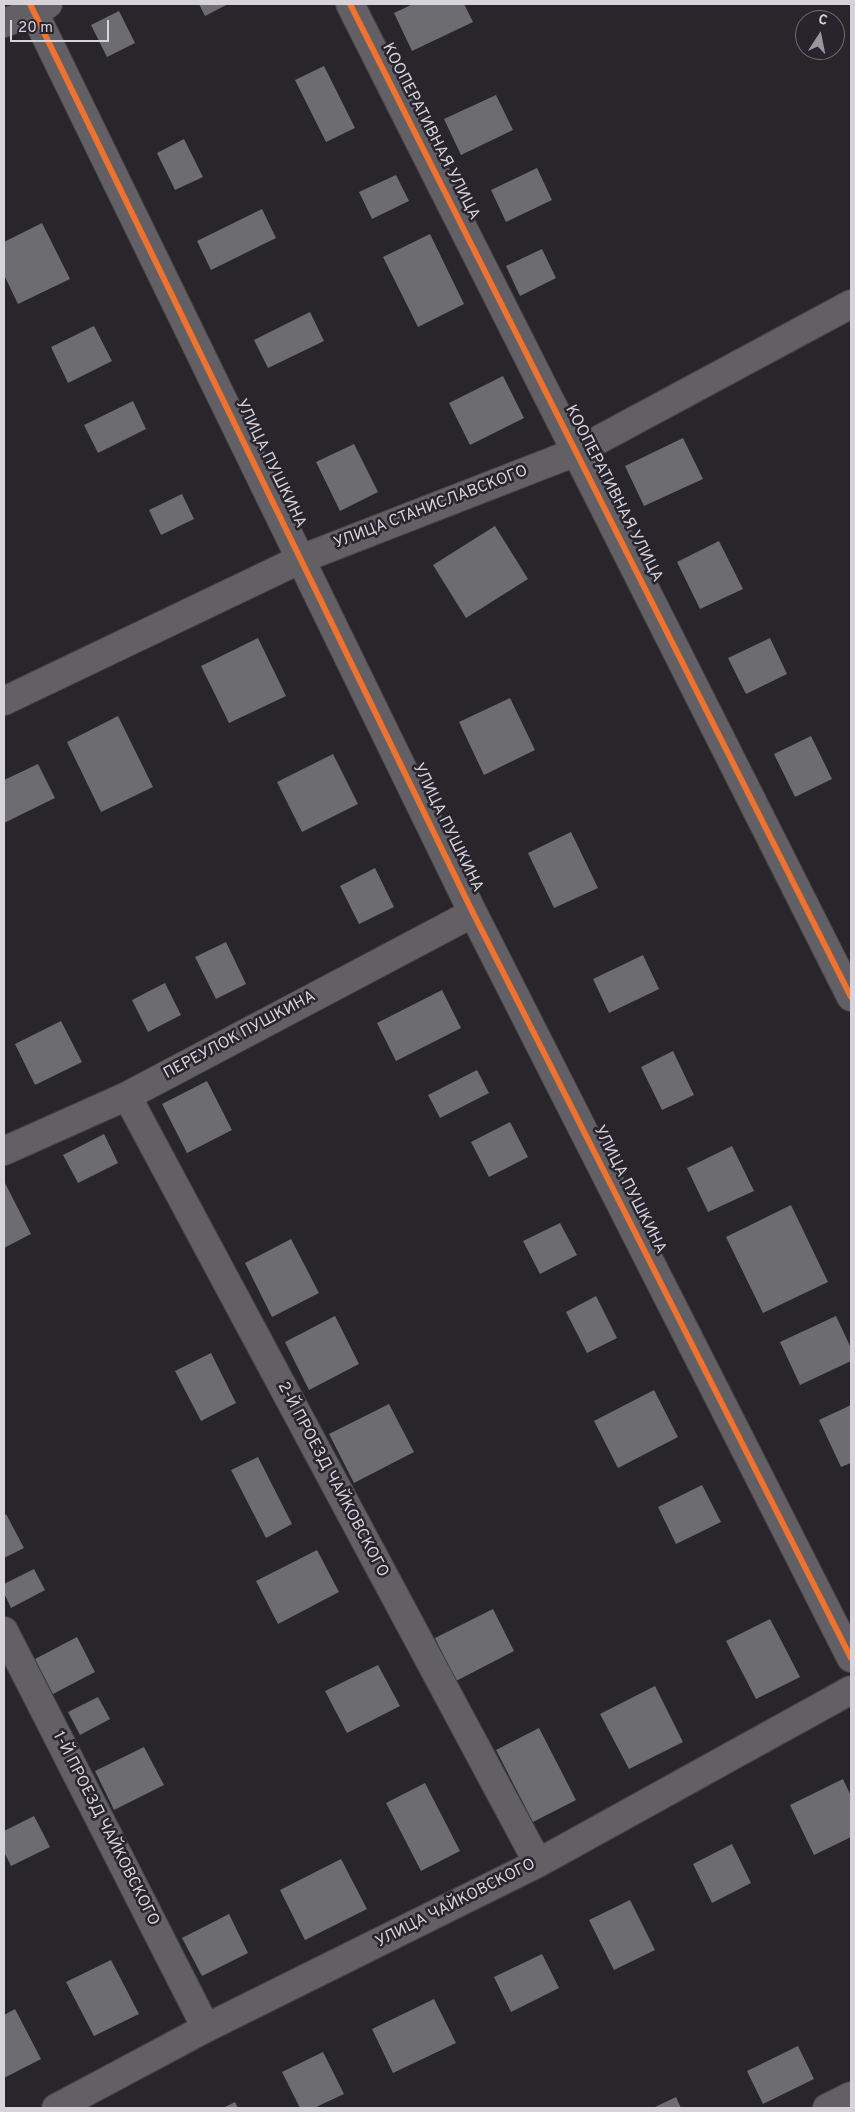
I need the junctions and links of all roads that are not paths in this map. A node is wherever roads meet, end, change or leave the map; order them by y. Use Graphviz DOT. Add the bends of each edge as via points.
graph roads {
  1 [pos="350,4"];
  2 [pos="38,6"];
  3 [pos="4,23"];
  4 [pos="851,304"];
  5 [pos="576,452"];
  6 [pos="301,559"];
  7 [pos="4,701"];
  8 [pos="473,913"];
  9 [pos="851,997"];
  10 [pos="127,1096"];
  11 [pos="4,1151"];
  12 [pos="4,1631"];
  13 [pos="851,1658"];
  14 [pos="851,1690"];
  15 [pos="538,1863"];
  16 [pos="206,2028"];
  17 [pos="851,2096"];
  18 [pos="56,2108"];
  19 [pos="827,2108"];
  1 -- 5 [label="street, КООПЕРАТИВНАЯ УЛИЦА"];
  2 -- 3 [label="street"];
  2 -- 6 [label="street, УЛИЦА ПУШКИНА"];
  4 -- 5 [label="street, УЛИЦА СТАНИСЛАВСКОГО"];
  5 -- 6 [label="street, УЛИЦА СТАНИСЛАВСКОГО"];
  5 -- 9 [label="street, КООПЕРАТИВНАЯ УЛИЦА"];
  6 -- 7 [label="street, УЛИЦА СТАНИСЛАВСКОГО"];
  6 -- 8 [label="street, УЛИЦА ПУШКИНА"];
  8 -- 10 [label="street, ПЕРЕУЛОК ПУШКИНА"];
  8 -- 13 [label="street, УЛИЦА ПУШКИНА"];
  10 -- 11 [label="street, ПЕРЕУЛОК ПУШКИНА"];
  10 -- 15 [label="street, 2-Й ПРОЕЗД ЧАЙКОВСКОГО"];
  12 -- 16 [label="street, 1-Й ПРОЕЗД ЧАЙКОВСКОГО"];
  14 -- 15 [label="street, УЛИЦА ЧАЙКОВСКОГО"];
  15 -- 16 [label="street, УЛИЦА ЧАЙКОВСКОГО"];
  16 -- 18 [label="street, УЛИЦА ЧАЙКОВСКОГО"];
  17 -- 19 [label="street"];
}
